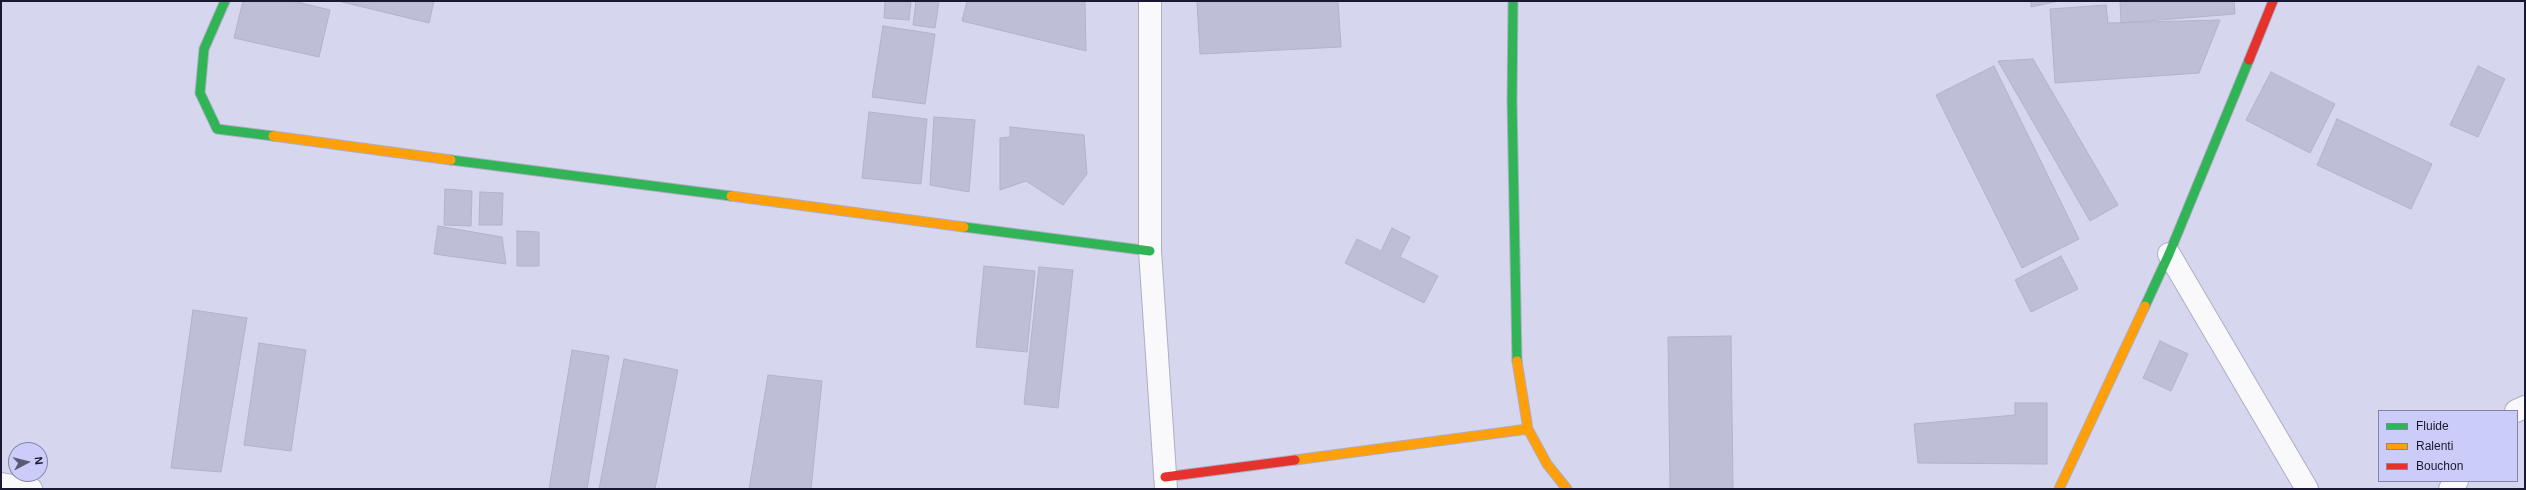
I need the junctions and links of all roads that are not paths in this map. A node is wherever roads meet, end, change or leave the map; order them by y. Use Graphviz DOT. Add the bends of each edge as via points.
graph roads {
  1 [pos="225,1"];
  2 [pos="1150,1"];
  3 [pos="1513,1"];
  4 [pos="2273,1"];
  5 [pos="1150,251"];
  6 [pos="2168,254"];
  7 [pos="1528,429"];
  8 [pos="1165,483"];
  9 [pos="1,484"];
  10 [pos="31,489"];
  11 [pos="1567,489"];
  12 [pos="2060,489"];
  13 [pos="2308,489"];
  1 -- 5 [label="street" via="204,49 200,93 217,129"];
  2 -- 5 [label="street"];
  3 -- 7 [label="street" via="1512,101 1517,359"];
  4 -- 6 [label="street"];
  5 -- 8 [label="street"];
  6 -- 12 [label="street"];
  6 -- 13 [label="street"];
  7 -- 8 [label="street"];
  7 -- 11 [label="street" via="1547,464"];
  9 -- 10 [label="street"];
}
